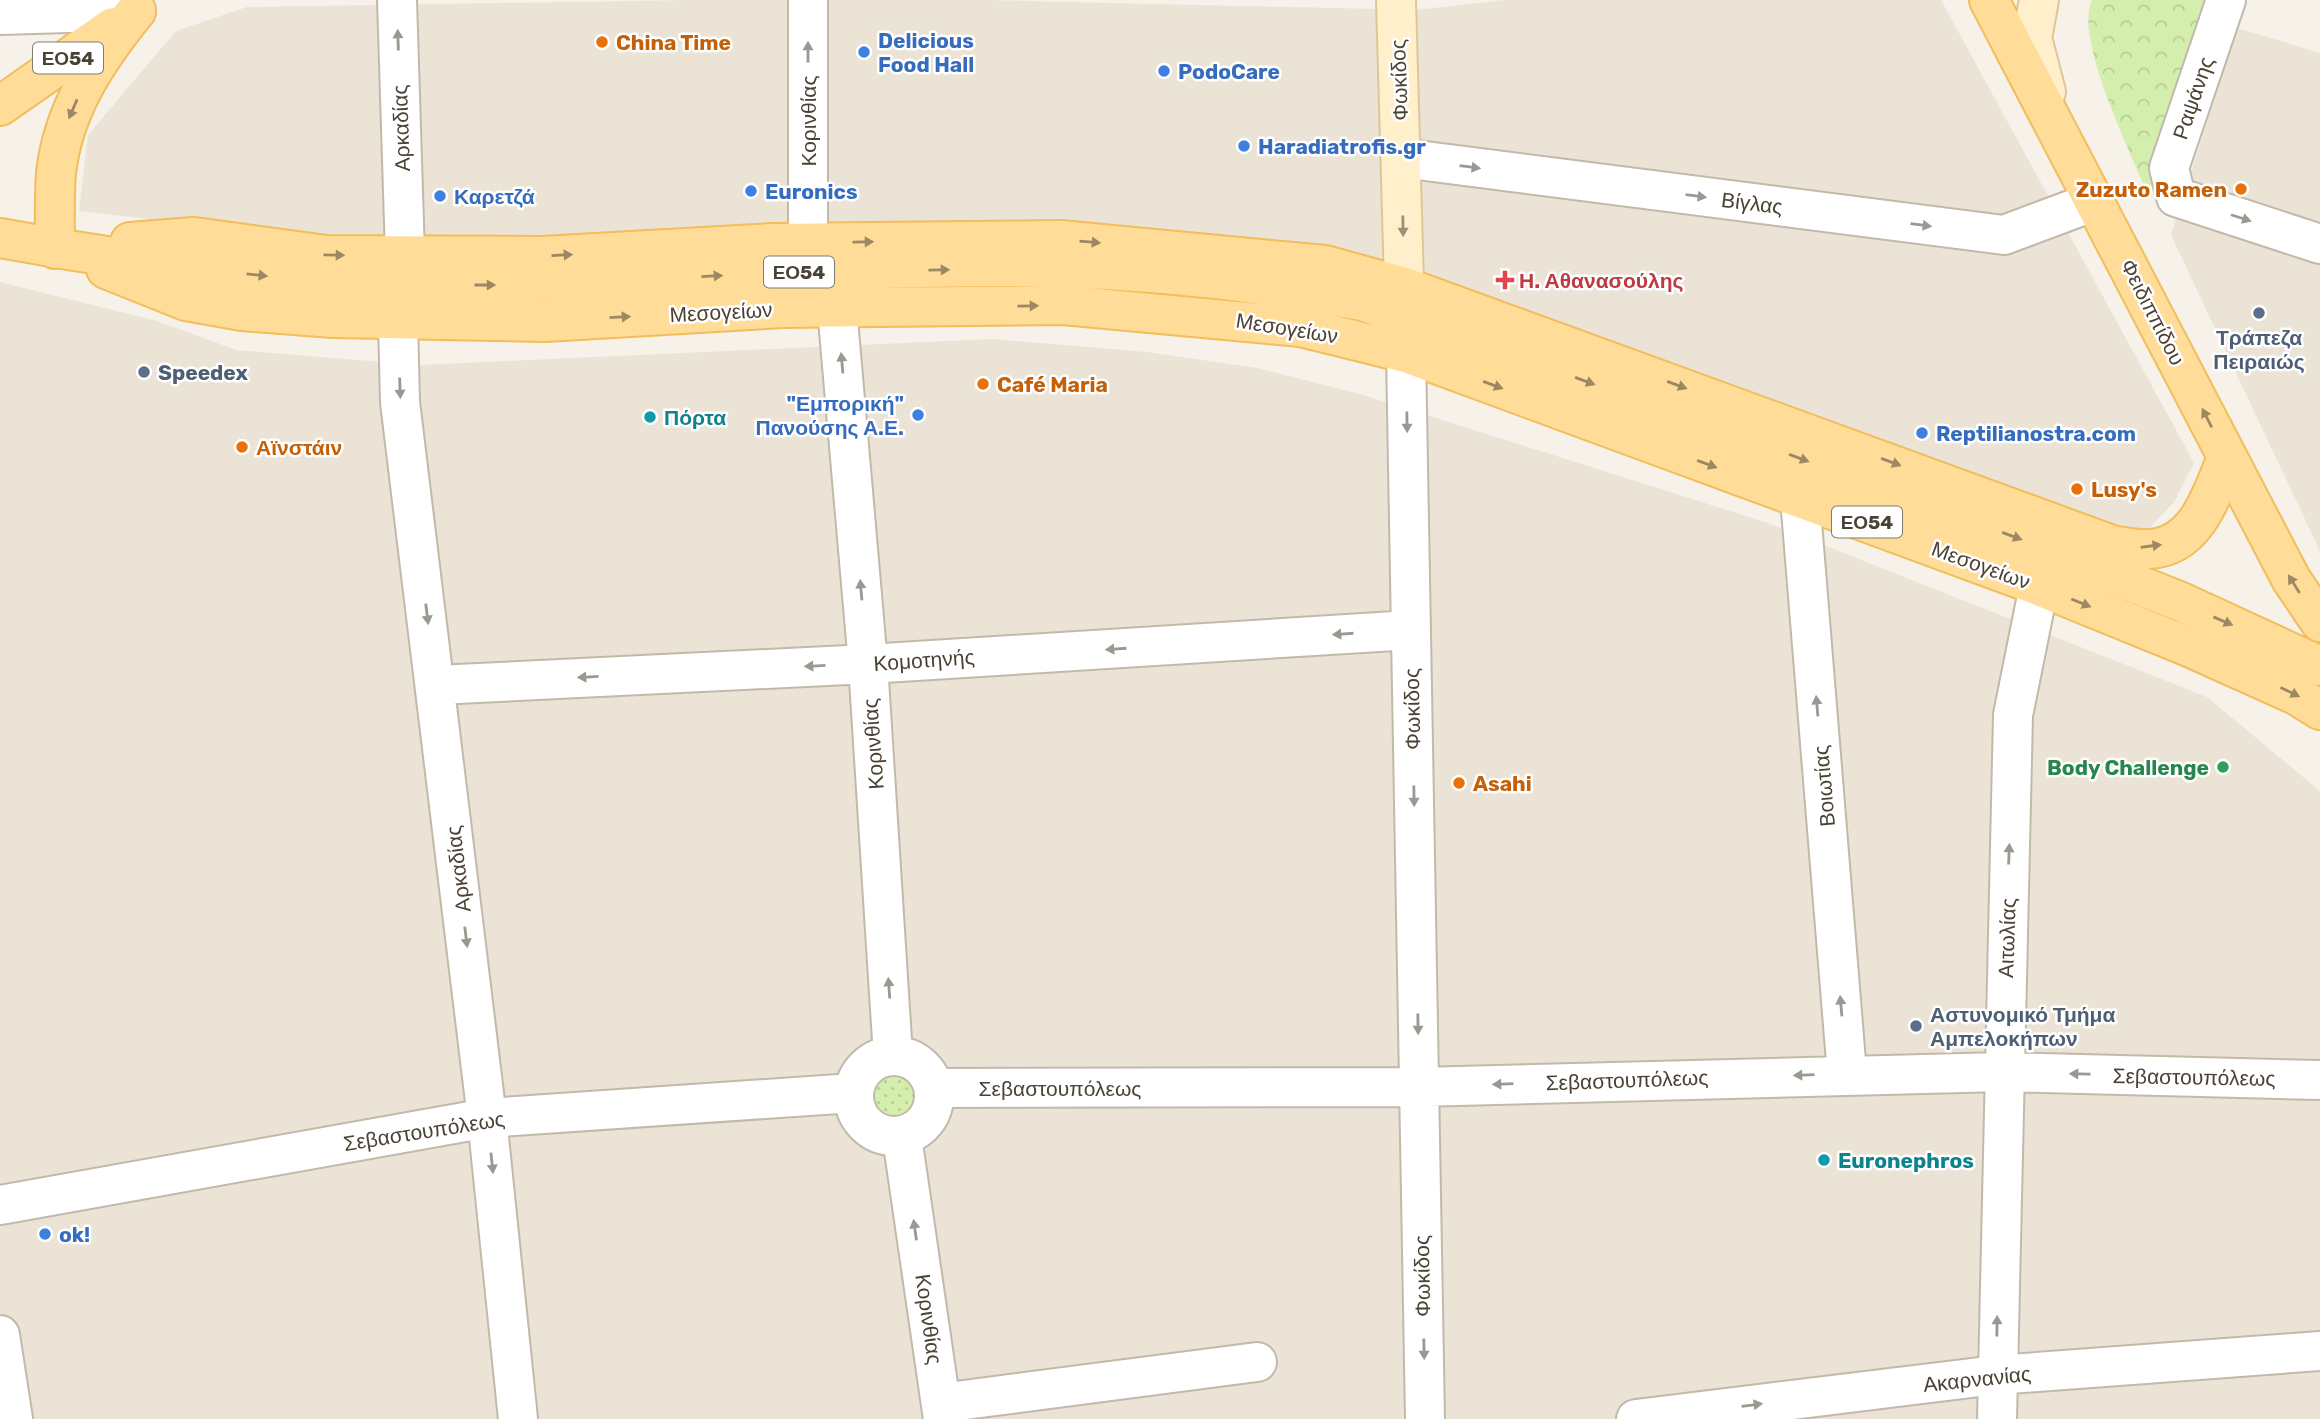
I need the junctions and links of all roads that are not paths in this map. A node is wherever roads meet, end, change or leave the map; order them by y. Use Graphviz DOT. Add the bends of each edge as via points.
graph roads {
  1 [pos="397,0"];
  2 [pos="808,0"];
  3 [pos="1396,0"];
  4 [pos="1989,0"];
  5 [pos="2039,0"];
  6 [pos="2226,0"];
  7 [pos="141,4"];
  8 [pos="0,15"];
  9 [pos="0,106"];
  10 [pos="2062,136"];
  11 [pos="1402,158"];
  12 [pos="2095,201"];
  13 [pos="0,238"];
  14 [pos="808,243"];
  15 [pos="2320,244"];
  16 [pos="55,248"];
  17 [pos="405,255"];
  18 [pos="190,268"];
  19 [pos="1405,302"];
  20 [pos="837,308"];
  21 [pos="398,320"];
  22 [pos="1406,354"];
  23 [pos="2227,457"];
  24 [pos="1800,498"];
  25 [pos="2039,586"];
  26 [pos="2320,622"];
  27 [pos="1411,630"];
  28 [pos="868,664"];
  29 [pos="2320,666"];
  30 [pos="436,685"];
  31 [pos="2320,710"];
  32 [pos="893,1056"];
  33 [pos="2002,1072"];
  34 [pos="1847,1074"];
  35 [pos="2320,1080"];
  36 [pos="1419,1087"];
  37 [pos="934,1088"];
  38 [pos="853,1094"];
  39 [pos="487,1118"];
  40 [pos="901,1137"];
  41 [pos="0,1205"];
  42 [pos="0,1335"];
  43 [pos="2320,1351"];
  44 [pos="1257,1362"];
  45 [pos="1996,1376"];
  46 [pos="942,1411"];
  47 [pos="13,1419"];
  48 [pos="518,1419"];
  49 [pos="1425,1419"];
  50 [pos="1636,1419"];
  51 [pos="1997,1419"];
  17 -- 1 [label="street, Αρκαδίας, one-way"];
  14 -- 2 [label="street, Κορινθίας, one-way"];
  3 -- 11 [label="street, Φωκίδος"];
  4 -- 10 [label="main road, Φειδιππίδου"];
  5 -- 10 [label="street" via="2032,38"];
  6 -- 15 [label="street, Ραψάνης, one-way" via="2169,168 2176,197"];
  7 -- 8 [label="street"];
  7 -- 9 [label="main road, ΕΟ54"];
  7 -- 16 [label="main road, one-way" via="92,70 70,116 56,174"];
  10 -- 12 [label="main road, Φειδιππίδου"];
  11 -- 12 [label="street, Βίγλας, one-way" via="2004,235"];
  11 -- 19 [label="street, Φωκίδος, one-way"];
  23 -- 12 [label="main road, Φειδιππίδου, one-way"];
  13 -- 16 [label="main road, ΕΟ54"];
  17 -- 14 [label="main road, Μεσογείων / ΕΟ54, one-way" via="542,256"];
  14 -- 19 [label="main road, Μεσογείων / ΕΟ54, one-way" via="1060,240 1325,265"];
  16 -- 18 [label="main road, ΕΟ54"];
  16 -- 18 [label="main road, ΕΟ54"];
  18 -- 17 [label="main road, Μεσογείων / ΕΟ54, one-way" via="326,255"];
  18 -- 19 [label="main road, Μεσογείων / ΕΟ54, one-way" via="326,282 475,285 780,272 1062,268 1301,290 1362,302"];
  18 -- 21 [label="main road, Μεσογείων / ΕΟ54" via="242,311"];
  19 -- 22 [label="street, Φωκίδος"];
  19 -- 23 [label="main road, Μεσογείων / ΕΟ54, one-way" via="2115,546 2151,549 2191,530 2204,512"];
  19 -- 29 [label="main road, Μεσογείων / ΕΟ54, one-way" via="2179,601"];
  21 -- 20 [label="main road, Μεσογείων / ΕΟ54, one-way" via="545,322"];
  20 -- 22 [label="main road, Μεσογείων / ΕΟ54, one-way" via="1063,305 1233,318 1301,327"];
  28 -- 20 [label="street, Κορινθίας, one-way"];
  21 -- 30 [label="street, Αρκαδίας, one-way" via="400,402"];
  22 -- 24 [label="main road, Μεσογείων / ΕΟ54, one-way"];
  22 -- 27 [label="street, Φωκίδος, one-way"];
  26 -- 23 [label="main road, Φειδιππίδου, one-way" via="2291,579"];
  24 -- 25 [label="main road, Μεσογείων / ΕΟ54"];
  34 -- 24 [label="street, Βοιωτίας, one-way"];
  25 -- 31 [label="main road, Μεσογείων / ΕΟ54, one-way" via="2189,647"];
  33 -- 25 [label="street, Αιτωλίας, one-way" via="2013,715"];
  27 -- 28 [label="street, Κομοτηνής, one-way"];
  27 -- 36 [label="street, Φωκίδος, one-way"];
  28 -- 30 [label="street, Κομοτηνής, one-way"];
  32 -- 28 [label="street, Κορινθίας, one-way"];
  30 -- 39 [label="street, Αρκαδίας, one-way"];
  32 -- 37 [label="street" via="919,1065"];
  32 -- 38 [label="street" via="866,1066"];
  33 -- 34 [label="street, Σεβαστουπόλεως"];
  35 -- 33 [label="street, Σεβαστουπόλεως, one-way"];
  45 -- 33 [label="street, Αιτωλίας, one-way"];
  34 -- 36 [label="street, Σεβαστουπόλεως, one-way"];
  36 -- 37 [label="street, Σεβαστουπόλεως"];
  36 -- 49 [label="street, Φωκίδος, one-way"];
  37 -- 40 [label="street" via="931,1114 923,1125"];
  38 -- 39 [label="street, Σεβαστουπόλεως"];
  38 -- 40 [label="street" via="856,1112 867,1126 883,1136"];
  39 -- 41 [label="street, Σεβαστουπόλεως"];
  39 -- 48 [label="street, Αρκαδίας, one-way"];
  46 -- 40 [label="street, Κορινθίας, one-way"];
  42 -- 47 [label="street"];
  43 -- 45 [label="street, Ακαρνανίας"];
  44 -- 46 [label="street"];
  50 -- 45 [label="street, Ακαρνανίας, one-way"];
  45 -- 51 [label="street, Αιτωλίας"];
}
